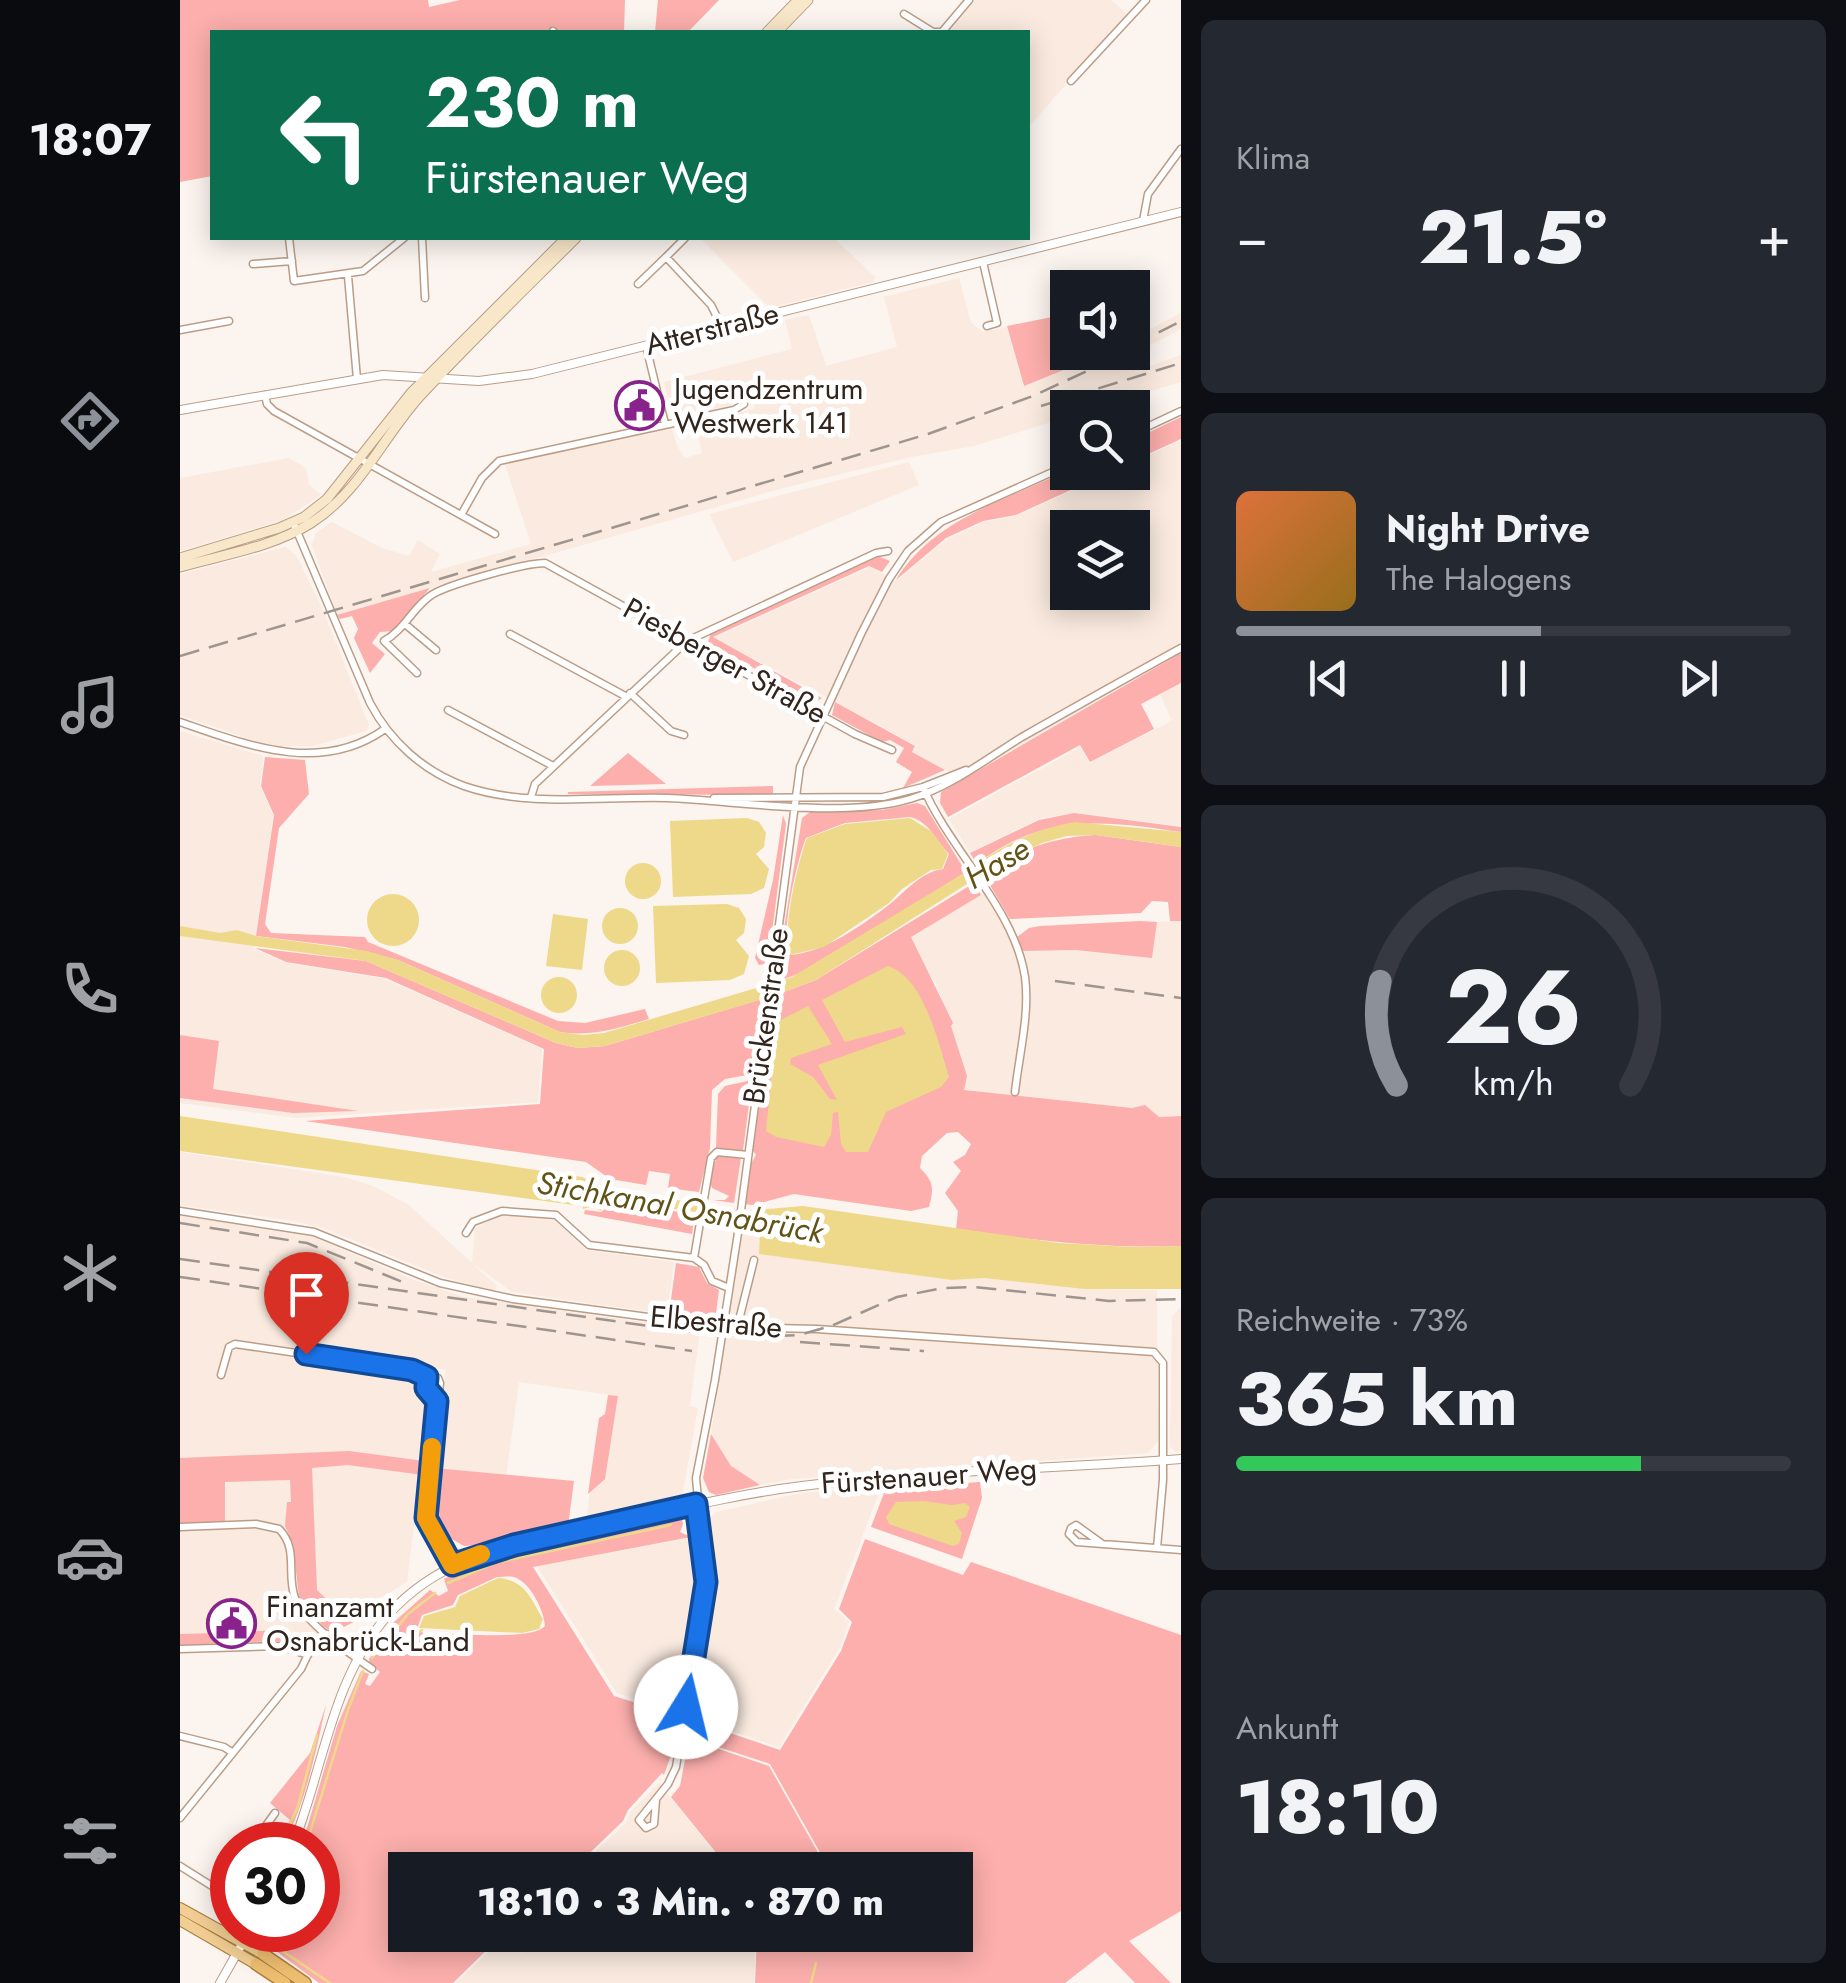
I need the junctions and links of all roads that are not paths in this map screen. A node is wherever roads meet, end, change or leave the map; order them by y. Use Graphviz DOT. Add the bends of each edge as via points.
graph roads {
  1 [pos="798,0"];
  2 [pos="808,0"];
  3 [pos="968,0"];
  4 [pos="1146,0"];
  5 [pos="904,14"];
  6 [pos="770,30"];
  7 [pos="779,30"];
  8 [pos="930,30"];
  9 [pos="944,30"];
  10 [pos="1071,82"];
  11 [pos="1181,149"];
  12 [pos="1181,212"];
  13 [pos="1143,221"];
  14 [pos="289,240"];
  15 [pos="402,240"];
  16 [pos="422,240"];
  17 [pos="564,240"];
  18 [pos="574,240"];
  19 [pos="684,240"];
  20 [pos="666,256"];
  21 [pos="292,261"];
  22 [pos="983,262"];
  23 [pos="253,264"];
  24 [pos="348,276"];
  25 [pos="638,284"];
  26 [pos="425,298"];
  27 [pos="229,321"];
  28 [pos="987,326"];
  29 [pos="722,327"];
  30 [pos="180,330"];
  31 [pos="646,346"];
  32 [pos="426,378"];
  33 [pos="438,378"];
  34 [pos="357,379"];
  35 [pos="265,395"];
  36 [pos="744,404"];
  37 [pos="180,410"];
  38 [pos="1181,411"];
  39 [pos="665,424"];
  40 [pos="1150,426"];
  41 [pos="365,462"];
  42 [pos="1050,472"];
  43 [pos="461,515"];
  44 [pos="295,527"];
  45 [pos="495,534"];
  46 [pos="888,551"];
  47 [pos="180,558"];
  48 [pos="180,567"];
  49 [pos="404,624"];
  50 [pos="510,634"];
  51 [pos="687,640"];
  52 [pos="1181,648"];
  53 [pos="436,650"];
  54 [pos="417,672"];
  55 [pos="628,695"];
  56 [pos="448,710"];
  57 [pos="822,715"];
  58 [pos="180,722"];
  59 [pos="385,729"];
  60 [pos="684,735"];
  61 [pos="892,750"];
  62 [pos="554,766"];
  63 [pos="925,790"];
  64 [pos="531,797"];
  65 [pos="796,801"];
  66 [pos="1016,1092"];
  67 [pos="748,1155"];
  68 [pos="180,1211"];
  69 [pos="466,1233"];
  70 [pos="694,1258"];
  71 [pos="754,1260"];
  72 [pos="729,1288"];
  73 [pos="723,1327"];
  74 [pos="737,1328"];
  75 [pos="221,1376"];
  76 [pos="427,1377"];
  77 [pos="437,1401"];
  78 [pos="1181,1458"];
  79 [pos="1163,1460"];
  80 [pos="696,1504"];
  81 [pos="180,1527"];
  82 [pos="1101,1543"];
  83 [pos="1157,1548"];
  84 [pos="1181,1550"];
  85 [pos="452,1565"];
  86 [pos="327,1634"];
  87 [pos="180,1649"];
  88 [pos="308,1654"];
  89 [pos="358,1658"];
  90 [pos="372,1669"];
  91 [pos="180,1736"];
  92 [pos="233,1754"];
  93 [pos="656,1800"];
  94 [pos="275,1813"];
  95 [pos="180,1818"];
  96 [pos="269,1822"];
  97 [pos="301,1822"];
  98 [pos="180,1866"];
  99 [pos="210,1885"];
  100 [pos="180,1908"];
  101 [pos="180,1920"];
  102 [pos="210,1928"];
  103 [pos="210,1934"];
  104 [pos="237,1952"];
  105 [pos="248,1952"];
  106 [pos="259,1959"];
  107 [pos="220,1983"];
  108 [pos="285,1983"];
  109 [pos="305,1983"];
  1 -- 6 [label="main road"];
  2 -- 7 [label="main road"];
  3 -- 9 [label="street"];
  4 -- 10 [label="street"];
  5 -- 8 [label="street"];
  11 -- 13 [label="street" via="1148,194"];
  12 -- 13 [label="street, Atterstraße"];
  13 -- 22 [label="street, Atterstraße"];
  14 -- 21 [label="street"];
  15 -- 24 [label="street" via="370,268"];
  16 -- 26 [label="street"];
  17 -- 32 [label="main road"];
  18 -- 33 [label="main road"];
  19 -- 20 [label="street"];
  20 -- 25 [label="street"];
  20 -- 29 [label="street"];
  21 -- 23 [label="street"];
  21 -- 24 [label="street" via="294,281"];
  22 -- 28 [label="street" via="998,323"];
  22 -- 29 [label="street, Atterstraße"];
  24 -- 34 [label="street"];
  27 -- 30 [label="street"];
  29 -- 31 [label="street, Atterstraße"];
  31 -- 33 [label="street, Atterstraße" via="501,379"];
  31 -- 39 [label="street"];
  32 -- 33 [label="street, Atterstraße"];
  32 -- 34 [label="street, Atterstraße"];
  32 -- 41 [label="main road"];
  33 -- 41 [label="main road"];
  34 -- 35 [label="street, Atterstraße"];
  35 -- 37 [label="street, Atterstraße"];
  35 -- 41 [label="street" via="274,410"];
  36 -- 39 [label="street"];
  38 -- 40 [label="street"];
  39 -- 43 [label="street" via="499,460"];
  41 -- 43 [label="street"];
  41 -- 44 [label="main road"];
  42 -- 57 [label="street, Brückenstraße" via="941,522 908,551"];
  43 -- 45 [label="street"];
  44 -- 47 [label="main road"];
  44 -- 48 [label="main road"];
  44 -- 59 [label="street"];
  46 -- 51 [label="street"];
  49 -- 51 [label="street, Piesberger Straße" via="439,591 537,564 559,569"];
  49 -- 53 [label="street"];
  49 -- 54 [label="street" via="384,641"];
  50 -- 55 [label="street"];
  51 -- 55 [label="street"];
  51 -- 57 [label="street, Piesberger Straße"];
  52 -- 63 [label="street"];
  55 -- 60 [label="street"];
  55 -- 62 [label="street"];
  56 -- 62 [label="street"];
  57 -- 61 [label="street, Piesberger Straße"];
  57 -- 65 [label="street, Brückenstraße" via="800,767"];
  58 -- 59 [label="street" via="286,753 338,749"];
  59 -- 64 [label="street" via="452,781 490,794"];
  62 -- 64 [label="street"];
  63 -- 65 [label="street"];
  63 -- 66 [label="street" via="1005,923 1024,973"];
  64 -- 65 [label="street"];
  65 -- 67 [label="street, Brückenstraße"];
  67 -- 70 [label="street" via="713,1154"];
  67 -- 72 [label="street, Brückenstraße"];
  68 -- 73 [label="street, Elbestraße" via="314,1232 418,1275 493,1296"];
  69 -- 70 [label="street" via="473,1222 502,1211 556,1216 589,1245"];
  70 -- 72 [label="street" via="712,1281"];
  71 -- 74 [label="street"];
  72 -- 73 [label="street, Brückenstraße"];
  73 -- 74 [label="street, Elbestraße"];
  73 -- 80 [label="street, Brückenstraße"];
  74 -- 79 [label="street, Elbestraße" via="1154,1352 1163,1363"];
  75 -- 76 [label="street" via="234,1344"];
  76 -- 77 [label="street" via="426,1388"];
  76 -- 77 [label="street" via="438,1378"];
  77 -- 85 [label="street" via="426,1518"];
  78 -- 79 [label="street, Fürstenauer Weg"];
  79 -- 80 [label="street, Fürstenauer Weg" via="802,1486"];
  79 -- 83 [label="street"];
  80 -- 85 [label="street, Fürstenauer Weg"];
  80 -- 93 [label="street" via="706,1582 676,1766"];
  81 -- 86 [label="street" via="280,1529 290,1545 297,1602"];
  82 -- 82 [label="street" via="1077,1542 1071,1528 1083,1527"];
  82 -- 83 [label="street"];
  83 -- 84 [label="street"];
  85 -- 89 [label="street, Fürstenauer Weg" via="389,1615"];
  86 -- 88 [label="street"];
  86 -- 89 [label="street"];
  87 -- 88 [label="street" via="280,1646"];
  88 -- 92 [label="street"];
  89 -- 90 [label="street"];
  89 -- 97 [label="street, Fürstenauer Weg"];
  91 -- 92 [label="street"];
  92 -- 95 [label="street"];
  94 -- 96 [label="street"];
  98 -- 99 [label="street"];
  100 -- 102 [label="main road"];
  101 -- 103 [label="main road"];
  104 -- 107 [label="street"];
  105 -- 106 [label="main road"];
  106 -- 108 [label="highway"];
  106 -- 109 [label="highway"];
}
